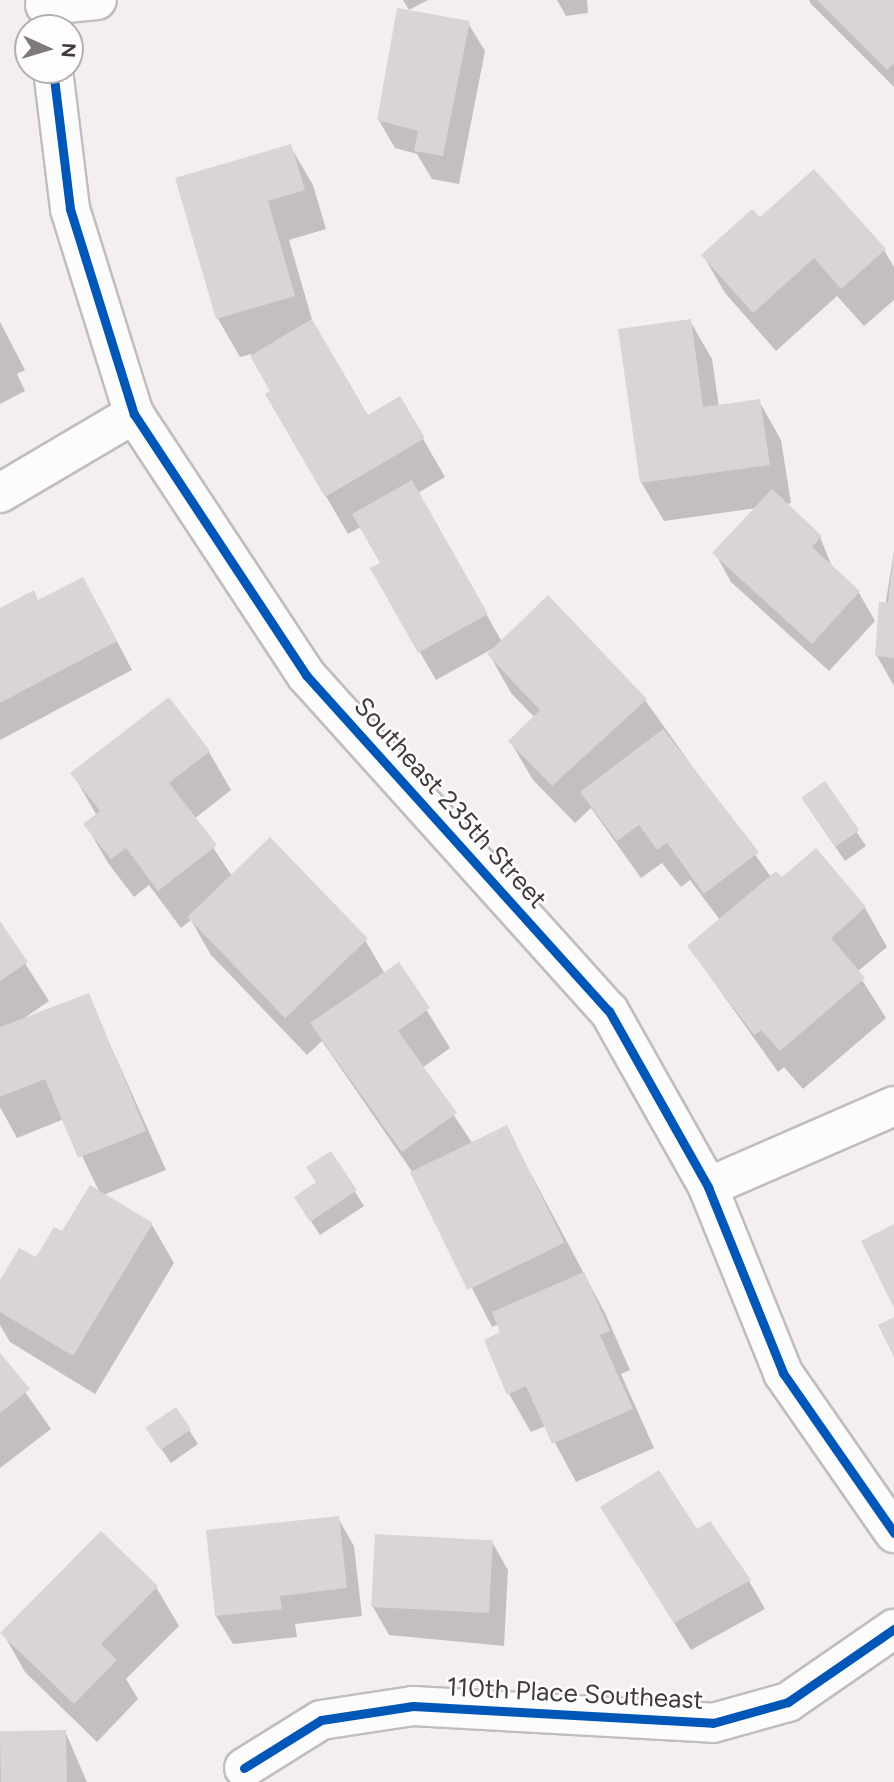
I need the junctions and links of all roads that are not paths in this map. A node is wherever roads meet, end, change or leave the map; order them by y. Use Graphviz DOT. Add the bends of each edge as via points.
graph roads {
  1 [pos="97,0"];
  2 [pos="46,11"];
  3 [pos="55,84"];
  4 [pos="134,414"];
  5 [pos="0,493"];
  6 [pos="894,1105"];
  7 [pos="708,1187"];
  8 [pos="894,1533"];
  9 [pos="894,1629"];
  10 [pos="244,1768"];
  1 -- 2 [label="street"];
  3 -- 4 [label="street, Southeast 235th Street" via="70,209"];
  4 -- 5 [label="street"];
  4 -- 7 [label="street, Southeast 235th Street" via="306,675 609,1011"];
  6 -- 7 [label="street"];
  7 -- 8 [label="street, Southeast 235th Street" via="783,1373"];
  9 -- 10 [label="street, 110th Place Southeast" via="788,1702 713,1723 412,1706 321,1720"];
}
